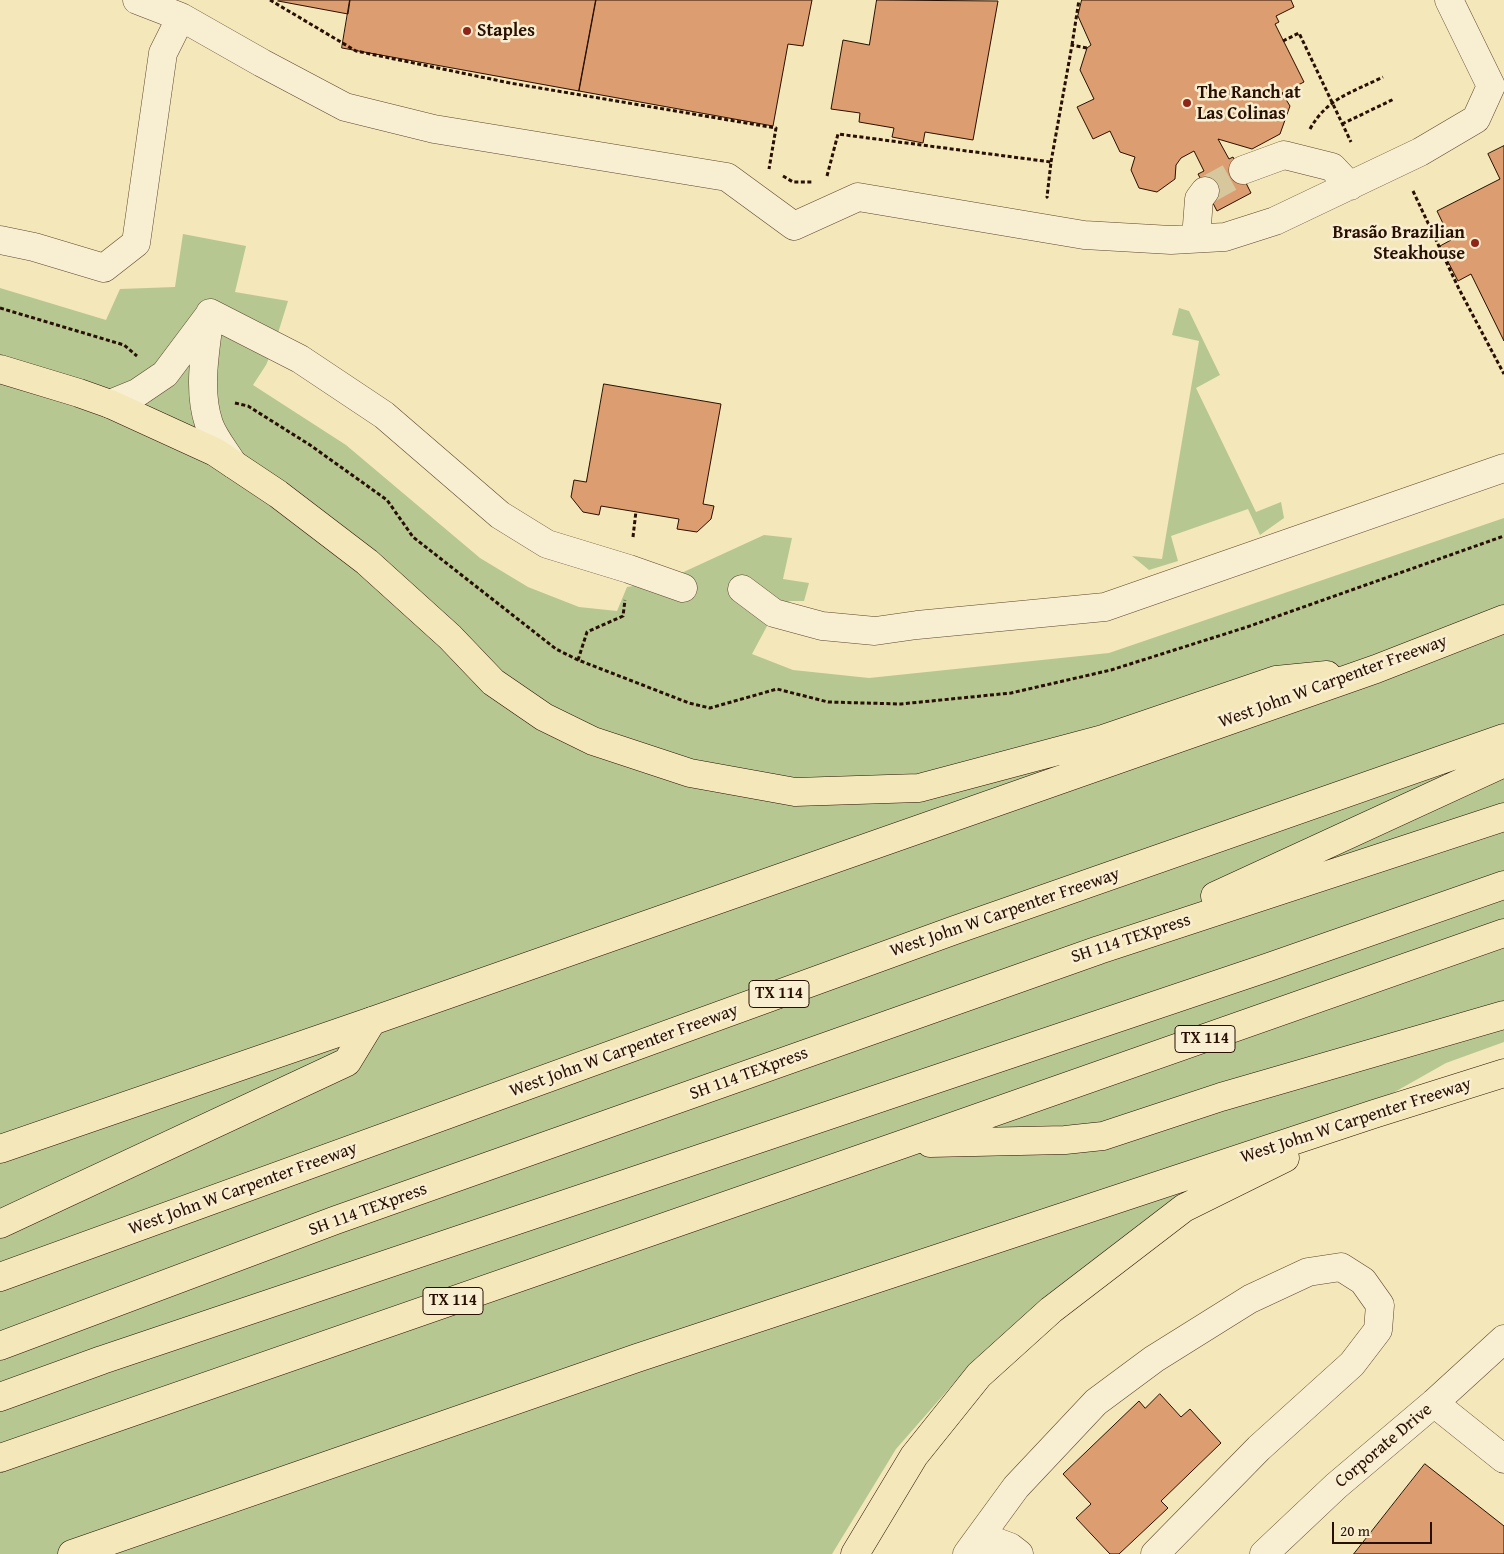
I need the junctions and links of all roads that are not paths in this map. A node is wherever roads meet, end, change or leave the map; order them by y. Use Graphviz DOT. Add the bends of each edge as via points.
graph roads {
  1 [pos="137,0"];
  2 [pos="1449,0"];
  3 [pos="181,17"];
  4 [pos="1243,170"];
  5 [pos="1350,186"];
  6 [pos="1205,191"];
  7 [pos="1196,238"];
  8 [pos="0,240"];
  9 [pos="210,313"];
  10 [pos="0,369"];
  11 [pos="110,404"];
  12 [pos="233,464"];
  13 [pos="1504,468"];
  14 [pos="683,588"];
  15 [pos="742,589"];
  16 [pos="1499,619"];
  17 [pos="1376,669"];
  18 [pos="1504,738"];
  19 [pos="1504,763"];
  20 [pos="1504,818"];
  21 [pos="1504,885"];
  22 [pos="1504,933"];
  23 [pos="1099,950"];
  24 [pos="1504,1015"];
  25 [pos="372,1022"];
  26 [pos="1504,1073"];
  27 [pos="1374,1114"];
  28 [pos="906,1143"];
  29 [pos="0,1149"];
  30 [pos="0,1224"];
  31 [pos="0,1277"];
  32 [pos="1504,1339"];
  33 [pos="0,1346"];
  34 [pos="0,1397"];
  35 [pos="1434,1403"];
  36 [pos="0,1458"];
  37 [pos="1504,1459"];
  38 [pos="72,1554"];
  39 [pos="855,1554"];
  40 [pos="969,1554"];
  41 [pos="1019,1554"];
  42 [pos="1155,1554"];
  43 [pos="1264,1554"];
  1 -- 3 [label="street"];
  2 -- 5 [label="street" via="1490,86 1476,119"];
  3 -- 7 [label="street" via="345,107 434,129 727,177 794,226 858,197 1084,235 1171,240"];
  3 -- 8 [label="street" via="163,53 136,243 104,268"];
  4 -- 5 [label="street" via="1284,155 1332,167"];
  5 -- 7 [label="street" via="1275,221 1225,237"];
  6 -- 7 [label="street" via="1199,199"];
  9 -- 11 [label="street" via="165,374 136,393"];
  9 -- 12 [label="street" via="203,400 209,425"];
  9 -- 14 [label="street" via="300,359 384,416 500,515 547,544"];
  10 -- 11 [label="main road"];
  11 -- 12 [label="main road" via="216,452"];
  12 -- 17 [label="main road" via="367,562 494,682 544,717 593,742 690,773 795,792 919,788 1103,739 1276,680"];
  13 -- 15 [label="street" via="1105,607 875,631 822,626 774,613"];
  16 -- 17 [label="main road, West John W Carpenter Freeway"];
  17 -- 25 [label="main road, West John W Carpenter Freeway"];
  18 -- 31 [label="main road, West John W Carpenter Freeway / TX 114" via="955,930"];
  19 -- 23 [label="main road"];
  20 -- 23 [label="main road, SH 114 TEXpress"];
  21 -- 34 [label="main road"];
  22 -- 28 [label="main road, TX 114"];
  23 -- 33 [label="main road, SH 114 TEXpress" via="336,1220"];
  24 -- 28 [label="main road" via="1103,1136 1066,1140"];
  25 -- 29 [label="main road, West John W Carpenter Freeway"];
  25 -- 30 [label="main road" via="346,1062"];
  26 -- 27 [label="main road, West John W Carpenter Freeway"];
  27 -- 38 [label="main road, West John W Carpenter Freeway" via="637,1358"];
  27 -- 39 [label="main road" via="1184,1208 1051,1310 979,1375 914,1456"];
  28 -- 36 [label="main road, TX 114"];
  32 -- 35 [label="street, Corporate Drive"];
  35 -- 37 [label="street"];
  35 -- 43 [label="street, Corporate Drive" via="1336,1486"];
  40 -- 41 [label="street" via="991,1540"];
  40 -- 42 [label="street" via="1016,1487 1051,1449 1096,1402 1154,1359 1250,1299 1308,1272 1341,1267 1363,1281 1380,1304 1378,1330 1352,1364 1259,1448"];
}
